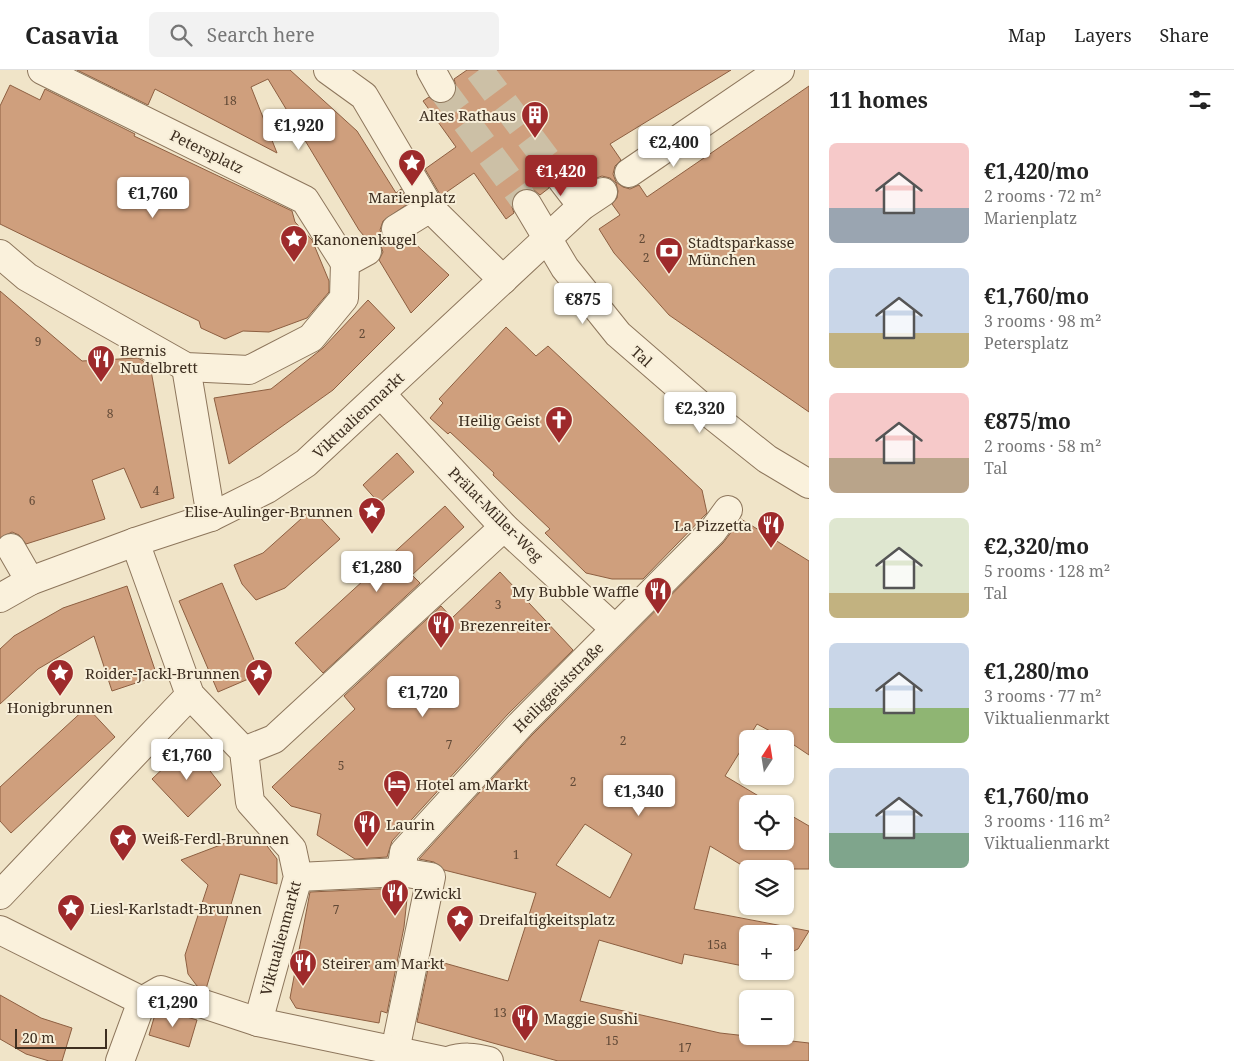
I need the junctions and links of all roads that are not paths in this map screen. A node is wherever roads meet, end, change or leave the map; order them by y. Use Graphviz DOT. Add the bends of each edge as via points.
graph roads {
  1 [pos="42,70"];
  2 [pos="328,70"];
  3 [pos="780,70"];
  4 [pos="630,173"];
  5 [pos="562,180"];
  6 [pos="527,204"];
  7 [pos="430,208"];
  8 [pos="396,230"];
  9 [pos="549,239"];
  10 [pos="0,254"];
  11 [pos="503,280"];
  12 [pos="186,367"];
  13 [pos="382,394"];
  14 [pos="809,484"];
  15 [pos="728,510"];
  16 [pos="211,517"];
  17 [pos="504,527"];
  18 [pos="135,542"];
  19 [pos="11,548"];
  20 [pos="30,581"];
  21 [pos="0,598"];
  22 [pos="615,629"];
  23 [pos="190,695"];
  24 [pos="244,751"];
  25 [pos="401,872"];
  26 [pos="298,877"];
  27 [pos="0,895"];
  28 [pos="0,930"];
  29 [pos="142,1001"];
  30 [pos="258,1022"];
  31 [pos="395,1051"];
  32 [pos="120,1061"];
  33 [pos="446,1061"];
  34 [pos="488,1061"];
  1 -- 12 [label="street, Petersplatz" via="305,200 356,257 344,298 312,338 249,370"];
  2 -- 7 [label="street" via="364,96"];
  3 -- 4 [label="street"];
  5 -- 9 [label="street, Viktualienmarkt" via="593,199"];
  6 -- 9 [label="street"];
  7 -- 8 [label="street"];
  7 -- 11 [label="street"];
  9 -- 11 [label="street, Viktualienmarkt"];
  9 -- 14 [label="street, Tal" via="565,268 618,334 767,459"];
  10 -- 12 [label="street, Petersplatz" via="27,277"];
  11 -- 13 [label="street, Viktualienmarkt"];
  12 -- 16 [label="street"];
  13 -- 16 [label="street, Viktualienmarkt" via="306,463 267,489"];
  13 -- 17 [label="street, Prälat-Miller-Weg"];
  15 -- 22 [label="street, Heiliggeiststraße" via="712,532"];
  16 -- 18 [label="street, Viktualienmarkt"];
  17 -- 22 [label="street, Prälat-Miller-Weg"];
  17 -- 24 [label="street" via="274,739"];
  18 -- 20 [label="street, Viktualienmarkt"];
  18 -- 23 [label="street"];
  19 -- 20 [label="street"];
  20 -- 21 [label="street, Viktualienmarkt"];
  22 -- 25 [label="street, Heiliggeiststraße" via="520,725 404,852"];
  23 -- 24 [label="street"];
  23 -- 27 [label="street"];
  24 -- 26 [label="street, Viktualienmarkt" via="250,802 292,849"];
  25 -- 26 [label="street"];
  25 -- 31 [label="street" via="431,877"];
  26 -- 30 [label="street, Viktualienmarkt"];
  28 -- 29 [label="street"];
  29 -- 30 [label="street" via="161,990"];
  29 -- 32 [label="street"];
  30 -- 31 [label="street"];
  31 -- 33 [label="street"];
  33 -- 34 [label="street" via="473,1057"];
}
